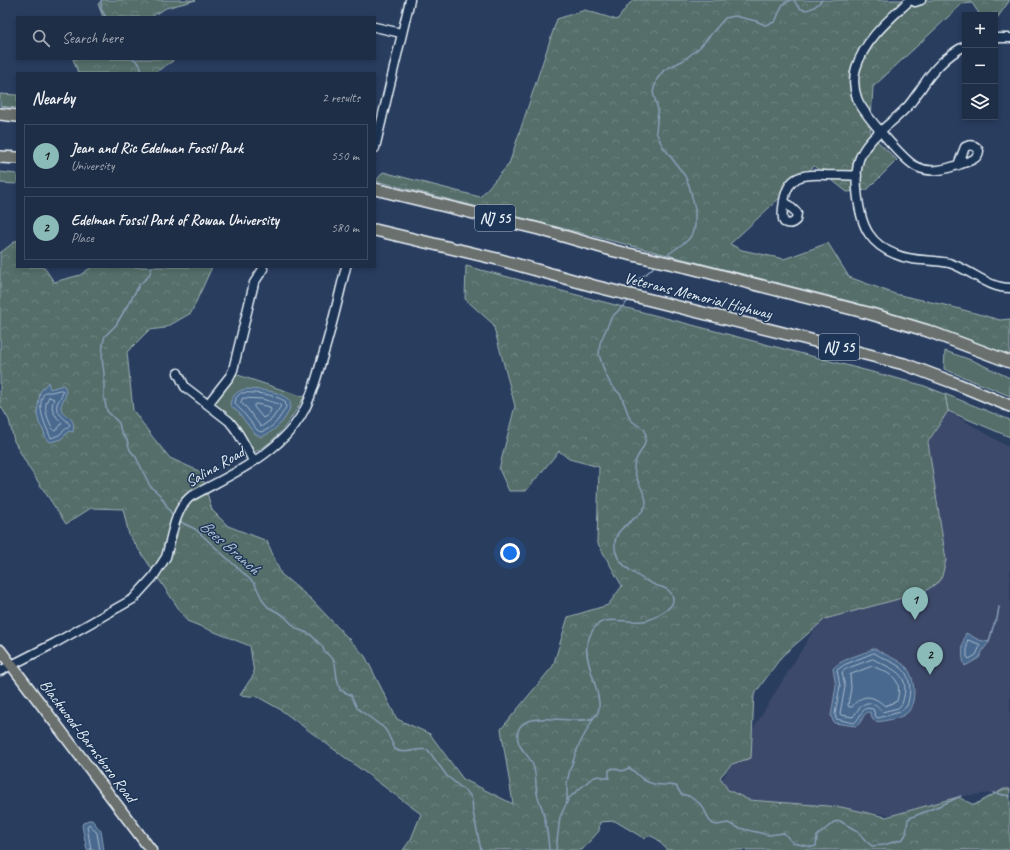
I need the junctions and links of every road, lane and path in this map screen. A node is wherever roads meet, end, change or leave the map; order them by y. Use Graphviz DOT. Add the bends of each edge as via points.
graph roads {
  1 [pos="410,0"];
  2 [pos="911,0"];
  3 [pos="921,0"];
  4 [pos="376,28"];
  5 [pos="401,33"];
  6 [pos="998,38"];
  7 [pos="1010,38"];
  8 [pos="962,48"];
  9 [pos="0,114"];
  10 [pos="16,116"];
  11 [pos="881,131"];
  12 [pos="376,144"];
  13 [pos="0,157"];
  14 [pos="16,158"];
  15 [pos="958,165"];
  16 [pos="857,176"];
  17 [pos="376,189"];
  18 [pos="784,201"];
  19 [pos="376,230"];
  20 [pos="346,268"];
  21 [pos="263,269"];
  22 [pos="1010,288"];
  23 [pos="1010,362"];
  24 [pos="178,373"];
  25 [pos="208,404"];
  26 [pos="1010,406"];
  27 [pos="253,461"];
  28 [pos="0,650"];
  29 [pos="12,665"];
  30 [pos="0,671"];
  31 [pos="151,850"];
  1 -- 5 [label="street"];
  2 -- 3 [label="street"];
  2 -- 11 [label="street" via="879,29 867,44 855,69 857,98 866,114"];
  4 -- 5 [label="street"];
  5 -- 12 [label="street"];
  6 -- 7 [label="street"];
  8 -- 11 [label="street" via="933,70 906,109"];
  9 -- 10 [label="highway"];
  11 -- 15 [label="street" via="908,162 916,167 936,170"];
  11 -- 16 [label="street" via="869,142 860,156"];
  13 -- 14 [label="highway"];
  16 -- 18 [label="street" via="800,176 791,183"];
  16 -- 22 [label="street" via="863,223 868,233 885,249 905,258 936,261 960,267 986,282"];
  17 -- 23 [label="highway, Veterans Memorial Highway / NJ 55" via="861,311 921,329"];
  19 -- 26 [label="highway, Veterans Memorial Highway / NJ 55" via="904,364"];
  20 -- 27 [label="street, Salina Road" via="311,399 285,437"];
  21 -- 25 [label="street" via="254,283 233,370"];
  24 -- 25 [label="street" via="185,387"];
  25 -- 27 [label="street" via="234,426"];
  27 -- 29 [label="street, Salina Road" via="190,497 181,507 163,563 133,599"];
  28 -- 29 [label="main road, Blackwood-Barnsboro Road"];
  29 -- 30 [label="street, Salina Road"];
  29 -- 31 [label="main road, Blackwood-Barnsboro Road"];
}
